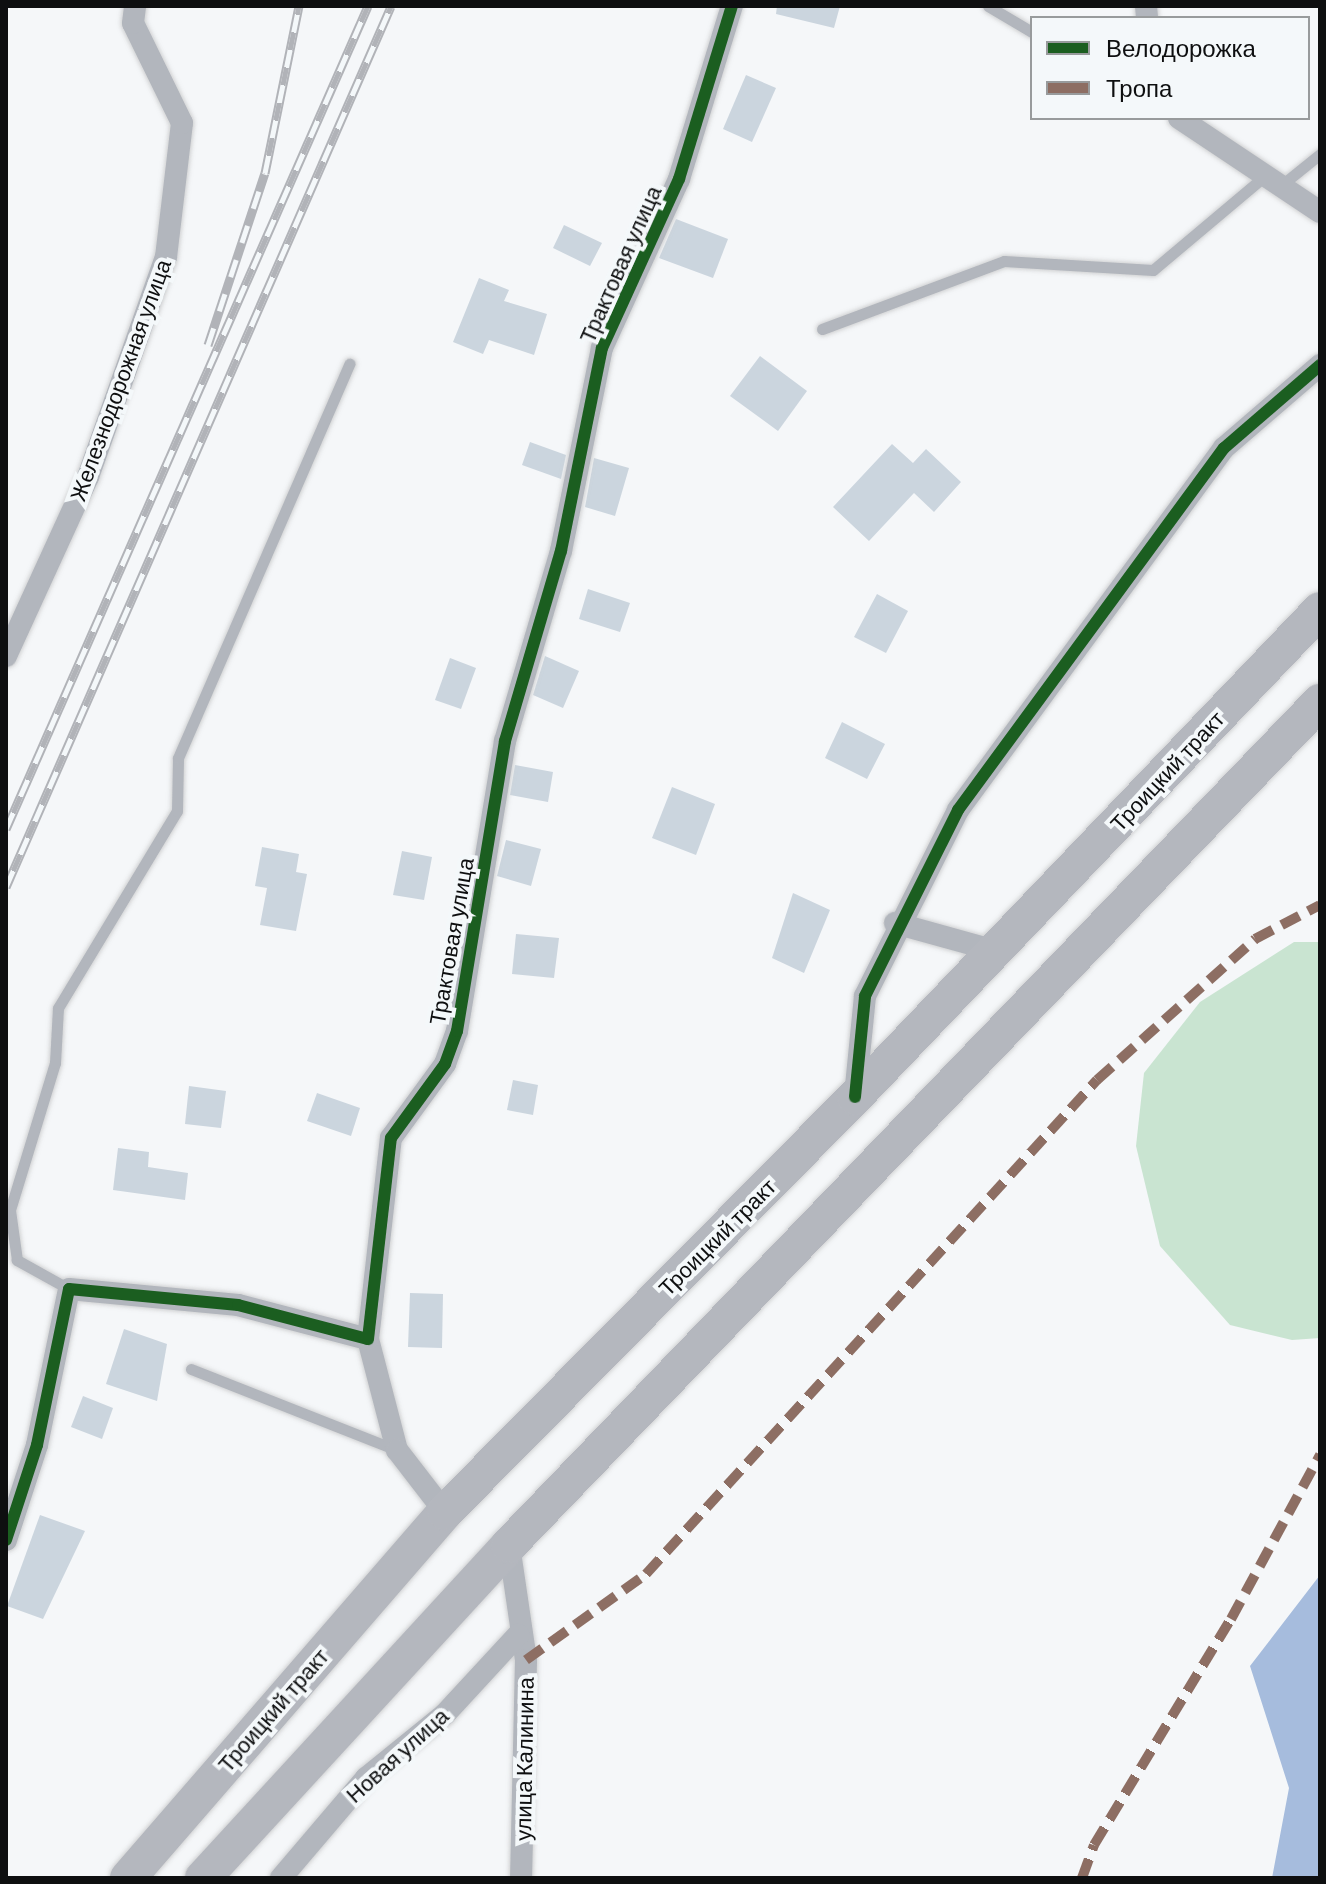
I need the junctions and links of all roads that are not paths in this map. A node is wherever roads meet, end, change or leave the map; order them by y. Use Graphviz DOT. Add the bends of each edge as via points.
graph roads {
  1 [pos="135,6"];
  2 [pos="732,6"];
  3 [pos="988,6"];
  4 [pos="1030,31"];
  5 [pos="1182,120"];
  6 [pos="1320,154"];
  7 [pos="1277,178"];
  8 [pos="1320,212"];
  9 [pos="822,329"];
  10 [pos="349,364"];
  11 [pos="1320,365"];
  12 [pos="1320,610"];
  13 [pos="6,656"];
  14 [pos="1320,702"];
  15 [pos="895,923"];
  16 [pos="996,951"];
  17 [pos="855,1097"];
  18 [pos="69,1289"];
  19 [pos="368,1339"];
  20 [pos="191,1369"];
  21 [pos="397,1450"];
  22 [pos="445,1512"];
  23 [pos="6,1540"];
  24 [pos="509,1545"];
  25 [pos="518,1635"];
  26 [pos="128,1878"];
  27 [pos="203,1878"];
  28 [pos="281,1878"];
  29 [pos="521,1878"];
  1 -- 13 [label="street, Железнодорожная улица" via="133,23 182,123 166,257 88,477"];
  2 -- 19 [label="street, Трактовая улица" via="679,179 602,348 561,551 505,741 457,1031 445,1064 391,1138"];
  3 -- 4 [label="lane"];
  5 -- 7 [label="street"];
  6 -- 7 [label="lane"];
  7 -- 8 [label="street"];
  7 -- 9 [label="lane" via="1153,270 1004,261"];
  10 -- 18 [label="lane" via="178,758 177,811 58,1008 55,1063 10,1210 17,1260"];
  11 -- 15 [label="street" via="1224,448 958,810"];
  12 -- 16 [label="main road, Троицкий тракт"];
  14 -- 24 [label="main road"];
  15 -- 16 [label="street"];
  15 -- 17 [label="street" via="865,996"];
  16 -- 17 [label="main road, Троицкий тракт"];
  17 -- 22 [label="main road, Троицкий тракт"];
  18 -- 19 [label="street" via="238,1305"];
  18 -- 23 [label="street" via="37,1445"];
  19 -- 21 [label="street"];
  20 -- 21 [label="lane"];
  21 -- 22 [label="street"];
  22 -- 26 [label="main road, Троицкий тракт"];
  24 -- 25 [label="street, улица Калинина"];
  24 -- 27 [label="main road"];
  25 -- 28 [label="street, Новая улица" via="445,1714 366,1778"];
  25 -- 29 [label="street, улица Калинина" via="526,1660"];
}
